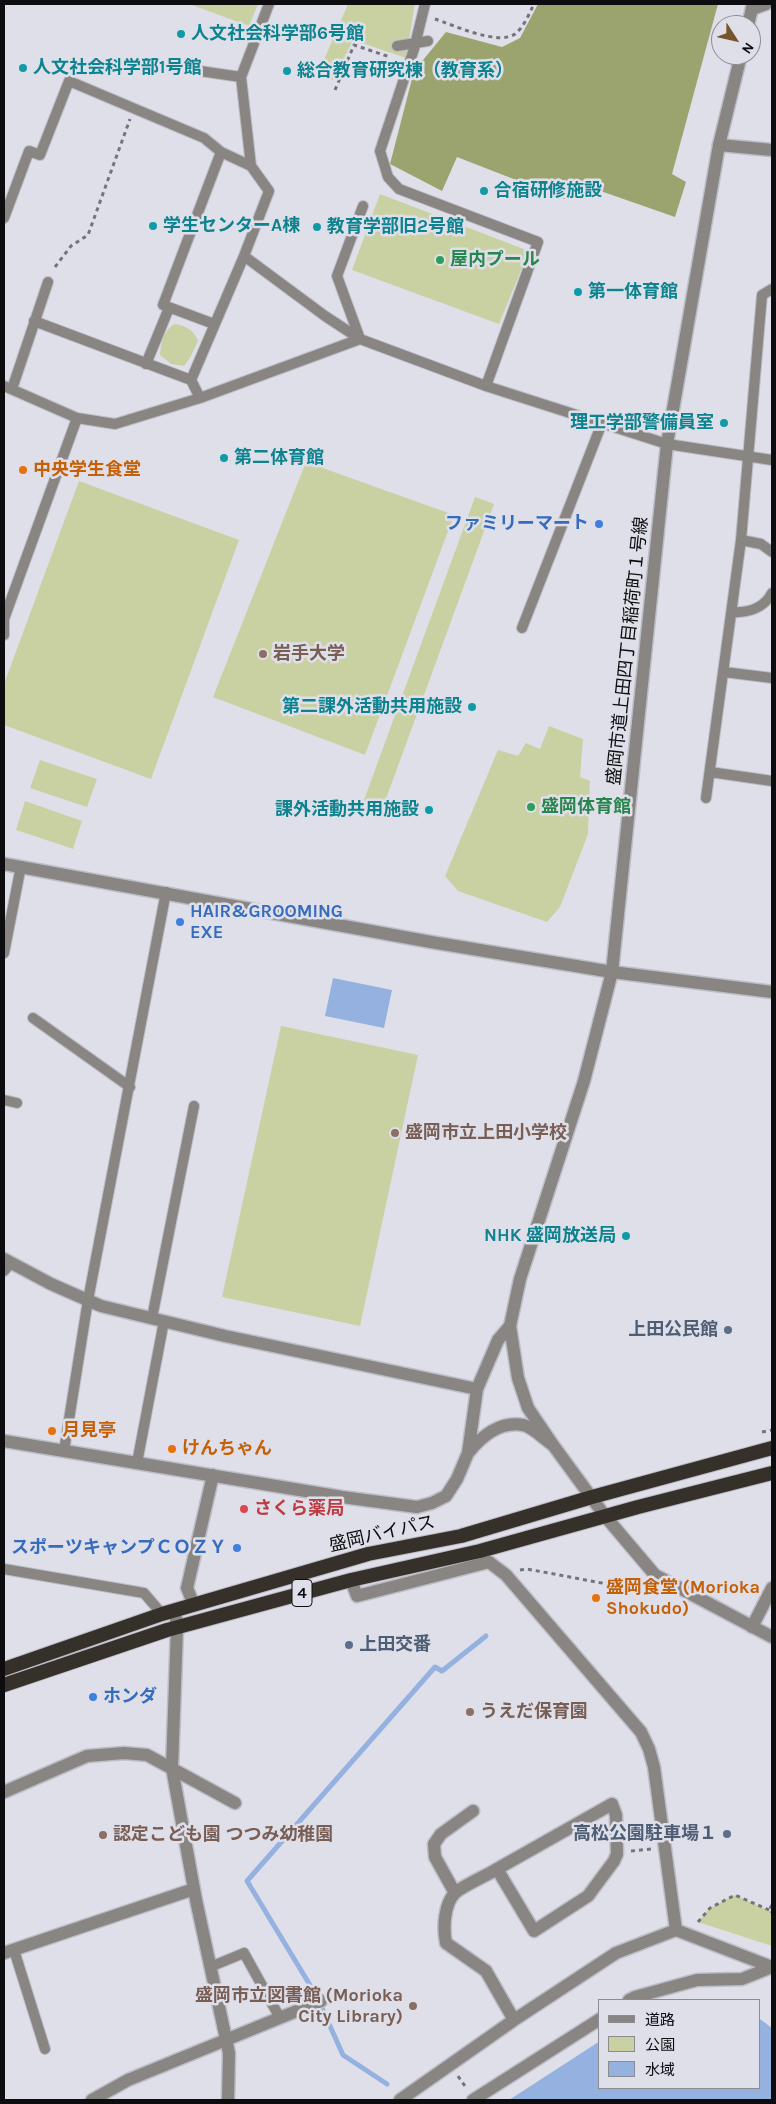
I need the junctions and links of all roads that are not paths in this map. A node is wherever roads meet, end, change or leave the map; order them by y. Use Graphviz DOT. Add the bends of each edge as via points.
graph roads {
  1 [pos="269,4"];
  2 [pos="425,4"];
  3 [pos="766,4"];
  4 [pos="753,6"];
  5 [pos="428,40"];
  6 [pos="415,43"];
  7 [pos="397,46"];
  8 [pos="739,65"];
  9 [pos="200,72"];
  10 [pos="241,77"];
  11 [pos="719,145"];
  12 [pos="772,150"];
  13 [pos="222,152"];
  14 [pos="251,166"];
  15 [pos="363,206"];
  16 [pos="4,218"];
  17 [pos="244,256"];
  18 [pos="48,282"];
  19 [pos="772,288"];
  20 [pos="169,308"];
  21 [pos="34,321"];
  22 [pos="214,324"];
  23 [pos="360,339"];
  24 [pos="146,364"];
  25 [pos="191,380"];
  26 [pos="486,386"];
  27 [pos="8,387"];
  28 [pos="200,398"];
  29 [pos="78,418"];
  30 [pos="602,423"];
  31 [pos="667,444"];
  32 [pos="747,458"];
  33 [pos="772,460"];
  34 [pos="742,540"];
  35 [pos="772,552"];
  36 [pos="772,593"];
  37 [pos="732,612"];
  38 [pos="4,619"];
  39 [pos="522,628"];
  40 [pos="4,635"];
  41 [pos="724,672"];
  42 [pos="772,678"];
  43 [pos="710,772"];
  44 [pos="772,781"];
  45 [pos="706,798"];
  46 [pos="4,864"];
  47 [pos="21,866"];
  48 [pos="166,892"];
  49 [pos="4,953"];
  50 [pos="612,972"];
  51 [pos="772,992"];
  52 [pos="33,1018"];
  53 [pos="130,1087"];
  54 [pos="4,1100"];
  55 [pos="17,1103"];
  56 [pos="194,1106"];
  57 [pos="6,1264"];
  58 [pos="88,1300"];
  59 [pos="158,1320"];
  60 [pos="510,1326"];
  61 [pos="478,1389"];
  62 [pos="4,1441"];
  63 [pos="553,1445"];
  64 [pos="772,1448"];
  65 [pos="64,1451"];
  66 [pos="468,1452"];
  67 [pos="137,1463"];
  68 [pos="772,1473"];
  69 [pos="213,1475"];
  70 [pos="592,1497"];
  71 [pos="605,1516"];
  72 [pos="4,1569"];
  73 [pos="351,1580"];
  74 [pos="772,1588"];
  75 [pos="194,1605"];
  76 [pos="168,1612"];
  77 [pos="752,1627"];
  78 [pos="177,1628"];
  79 [pos="772,1637"];
  80 [pos="4,1669"];
  81 [pos="4,1685"];
  82 [pos="172,1768"];
  83 [pos="4,1792"];
  84 [pos="235,1803"];
  85 [pos="474,1811"];
  86 [pos="498,1869"];
  87 [pos="194,1889"];
  88 [pos="455,1893"];
  89 [pos="676,1930"];
  90 [pos="9,1951"];
  91 [pos="210,1967"];
  92 [pos="772,1967"];
  93 [pos="631,1999"];
  94 [pos="318,2002"];
  95 [pos="280,2018"];
  96 [pos="514,2020"];
  97 [pos="598,2020"];
  98 [pos="226,2041"];
  99 [pos="45,2048"];
  100 [pos="92,2100"];
  101 [pos="228,2100"];
  102 [pos="400,2100"];
  103 [pos="474,2100"];
  1 -- 10 [label="lane"];
  2 -- 6 [label="lane"];
  3 -- 4 [label="street"];
  5 -- 6 [label="lane"];
  6 -- 7 [label="lane"];
  6 -- 26 [label="lane" via="380,151 384,168 393,184 538,242"];
  8 -- 11 [label="street, 盛岡市道上田四丁目稲荷町１号線"];
  9 -- 10 [label="lane"];
  10 -- 14 [label="lane"];
  11 -- 12 [label="street"];
  11 -- 31 [label="street, 盛岡市道上田四丁目稲荷町１号線"];
  13 -- 14 [label="lane"];
  13 -- 16 [label="lane" via="204,138 69,81 40,154 29,151"];
  13 -- 20 [label="lane" via="163,305"];
  14 -- 17 [label="lane" via="269,191"];
  15 -- 23 [label="lane" via="337,276"];
  17 -- 22 [label="lane"];
  17 -- 23 [label="lane"];
  18 -- 21 [label="lane"];
  19 -- 32 [label="lane" via="762,295"];
  20 -- 22 [label="lane"];
  20 -- 24 [label="lane"];
  21 -- 24 [label="lane"];
  21 -- 27 [label="lane"];
  22 -- 25 [label="lane"];
  23 -- 26 [label="lane"];
  23 -- 28 [label="lane"];
  24 -- 25 [label="lane"];
  25 -- 28 [label="lane"];
  26 -- 30 [label="lane"];
  27 -- 29 [label="lane"];
  28 -- 29 [label="lane" via="115,424"];
  29 -- 38 [label="lane"];
  30 -- 31 [label="lane"];
  30 -- 39 [label="lane"];
  31 -- 32 [label="lane"];
  31 -- 50 [label="street, 盛岡市道上田四丁目稲荷町１号線"];
  32 -- 33 [label="lane"];
  32 -- 34 [label="lane"];
  34 -- 35 [label="lane" via="762,544"];
  34 -- 37 [label="lane"];
  36 -- 37 [label="lane" via="759,607 746,612"];
  37 -- 41 [label="lane"];
  38 -- 40 [label="lane"];
  41 -- 42 [label="lane"];
  41 -- 43 [label="lane"];
  43 -- 44 [label="lane"];
  43 -- 45 [label="lane"];
  46 -- 47 [label="street"];
  47 -- 48 [label="street"];
  47 -- 49 [label="lane"];
  48 -- 50 [label="street"];
  48 -- 53 [label="lane"];
  50 -- 51 [label="street"];
  50 -- 60 [label="street, 盛岡市道上田四丁目稲荷町１号線" via="584,1081 520,1278"];
  52 -- 53 [label="lane"];
  53 -- 58 [label="lane"];
  54 -- 55 [label="lane"];
  56 -- 59 [label="lane"];
  57 -- 58 [label="street"];
  58 -- 59 [label="street"];
  58 -- 65 [label="lane"];
  59 -- 61 [label="street"];
  59 -- 67 [label="lane"];
  60 -- 61 [label="street" via="498,1340"];
  60 -- 63 [label="street, 盛岡市道上田四丁目稲荷町１号線" via="518,1378 528,1408"];
  61 -- 66 [label="street"];
  62 -- 65 [label="street"];
  63 -- 66 [label="street" via="524,1426 508,1426 492,1430"];
  63 -- 70 [label="street, 盛岡市道上田四丁目稲荷町１号線"];
  64 -- 70 [label="highway, 盛岡バイパス / 4"];
  65 -- 67 [label="street"];
  66 -- 69 [label="street" via="457,1480 446,1496 417,1507"];
  67 -- 69 [label="street"];
  68 -- 71 [label="highway, 4"];
  69 -- 75 [label="street" via="187,1588"];
  70 -- 71 [label="street, 盛岡市道上田四丁目稲荷町１号線"];
  70 -- 75 [label="highway, 盛岡バイパス / 4" via="461,1536 368,1554"];
  71 -- 73 [label="highway, 4" via="480,1551"];
  71 -- 77 [label="street, 盛岡市道上田四丁目稲荷町１号線" via="654,1575"];
  72 -- 76 [label="lane" via="144,1593"];
  73 -- 78 [label="highway, 4"];
  73 -- 89 [label="street" via="357,1596 489,1562 502,1573 646,1740 654,1767"];
  74 -- 77 [label="street"];
  75 -- 76 [label="highway, 盛岡バイパス / 4"];
  76 -- 78 [label="street"];
  76 -- 80 [label="highway, 盛岡バイパス / 4"];
  77 -- 79 [label="street, 盛岡市道上田四丁目稲荷町１号線"];
  78 -- 81 [label="highway, 4"];
  78 -- 82 [label="street"];
  82 -- 83 [label="street" via="146,1755 86,1756"];
  82 -- 84 [label="street"];
  82 -- 87 [label="street"];
  85 -- 88 [label="street" via="441,1834 434,1844 435,1857"];
  86 -- 86 [label="street" via="534,1931 588,1896 614,1861 617,1854 616,1815 612,1804"];
  86 -- 88 [label="street"];
  87 -- 90 [label="street"];
  87 -- 91 [label="street"];
  88 -- 96 [label="street" via="446,1911 443,1930 446,1943 486,1971"];
  89 -- 92 [label="street"];
  89 -- 96 [label="street" via="616,1953"];
  90 -- 99 [label="lane"];
  91 -- 95 [label="lane" via="244,1953"];
  91 -- 98 [label="street"];
  92 -- 93 [label="street" via="742,1978 697,1980"];
  94 -- 95 [label="street"];
  95 -- 98 [label="street"];
  96 -- 102 [label="street"];
  97 -- 103 [label="street"];
  98 -- 100 [label="street" via="128,2080"];
  98 -- 101 [label="street" via="229,2053"];
}
